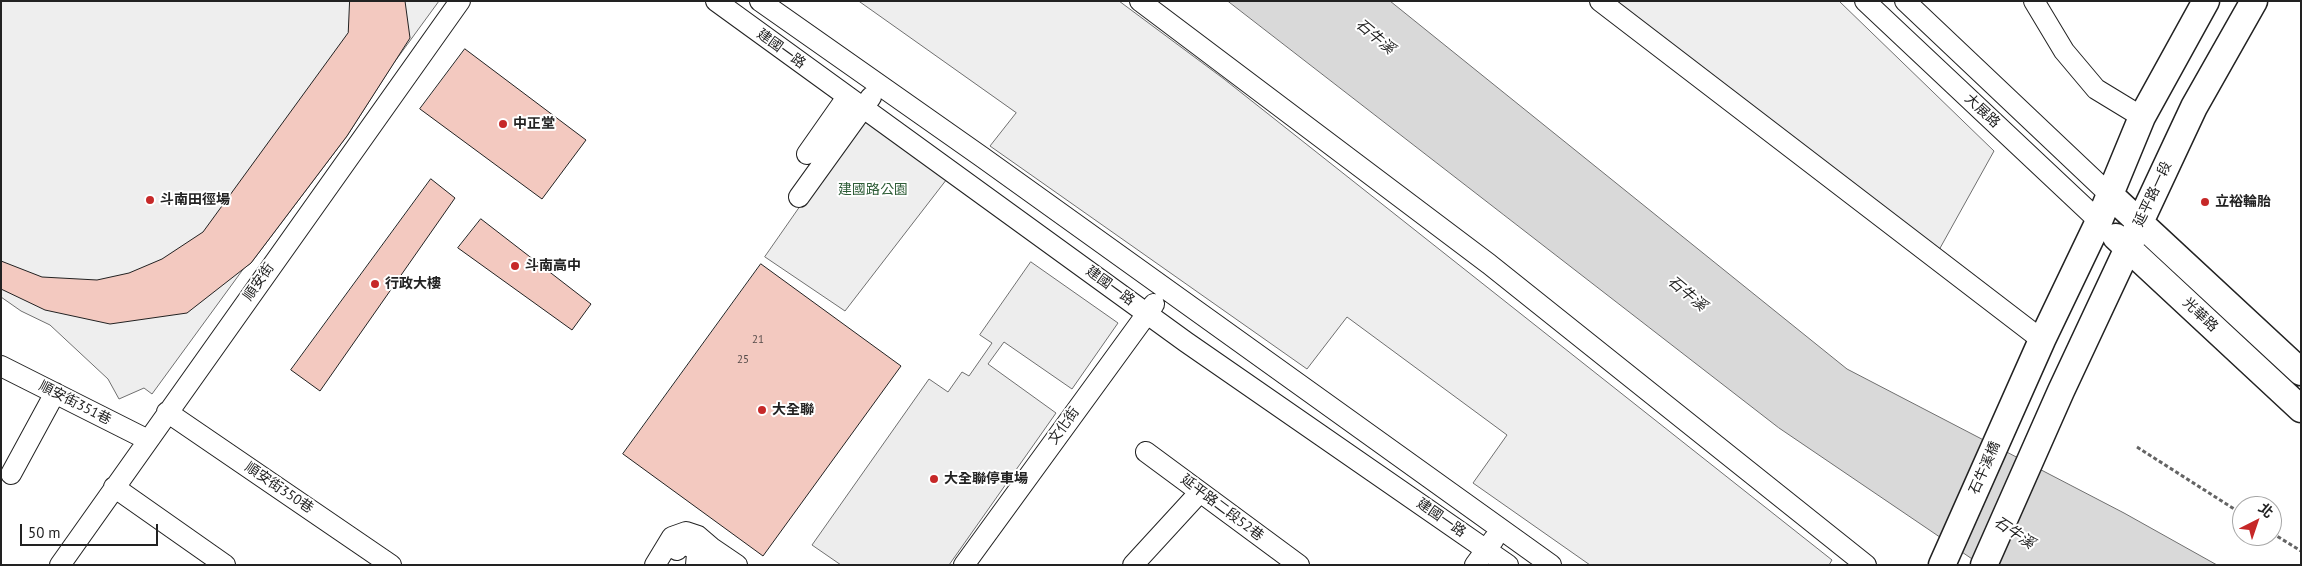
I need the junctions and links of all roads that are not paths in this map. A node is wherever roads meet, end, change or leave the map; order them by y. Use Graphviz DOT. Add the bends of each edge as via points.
graph roads {
  1 [pos="460,1"];
  2 [pos="716,1"];
  3 [pos="760,1"];
  4 [pos="1140,1"];
  5 [pos="1600,1"];
  6 [pos="1865,1"];
  7 [pos="1905,1"];
  8 [pos="2034,1"];
  9 [pos="2206,1"];
  10 [pos="2254,1"];
  11 [pos="879,84"];
  12 [pos="855,102"];
  13 [pos="2142,117"];
  14 [pos="807,154"];
  15 [pos="2109,194"];
  16 [pos="799,197"];
  17 [pos="2099,221"];
  18 [pos="2140,222"];
  19 [pos="2127,248"];
  20 [pos="1164,289"];
  21 [pos="1148,313"];
  22 [pos="2042,340"];
  23 [pos="1,366"];
  24 [pos="2301,372"];
  25 [pos="55,393"];
  26 [pos="2301,409"];
  27 [pos="167,412"];
  28 [pos="148,440"];
  29 [pos="1146,452"];
  30 [pos="11,474"];
  31 [pos="114,487"];
  32 [pos="1200,492"];
  33 [pos="1501,530"];
  34 [pos="712,556"];
  35 [pos="1481,557"];
  36 [pos="65,563"];
  37 [pos="225,565"];
  38 [pos="391,565"];
  39 [pos="655,565"];
  40 [pos="666,565"];
  41 [pos="696,565"];
  42 [pos="737,565"];
  43 [pos="964,565"];
  44 [pos="1133,565"];
  45 [pos="1299,565"];
  46 [pos="1508,565"];
  47 [pos="1551,565"];
  48 [pos="1866,565"];
  49 [pos="1942,565"];
  50 [pos="1984,565"];
  1 -- 27 [label="street, 順安街"];
  2 -- 12 [label="street, 建國一路"];
  3 -- 11 [label="street, 建國一路"];
  4 -- 48 [label="street" via="1489,264"];
  5 -- 22 [label="street"];
  6 -- 17 [label="street, 大展路"];
  7 -- 15 [label="street, 大展路"];
  8 -- 13 [label="street" via="2064,51 2096,89"];
  9 -- 13 [label="main road"];
  10 -- 18 [label="main road, 延平路一段" via="2194,107"];
  11 -- 12 [label="street"];
  11 -- 20 [label="street, 建國一路"];
  12 -- 14 [label="street"];
  12 -- 16 [label="street"];
  12 -- 21 [label="street, 建國一路"];
  13 -- 15 [label="main road"];
  15 -- 17 [label="main road"];
  15 -- 18 [label="main road, 光華路"];
  17 -- 19 [label="main road, 光華路"];
  17 -- 22 [label="main road"];
  18 -- 19 [label="main road, 延平路一段"];
  18 -- 24 [label="main road, 光華路"];
  19 -- 26 [label="main road, 光華路"];
  19 -- 50 [label="main road, 延平路一段"];
  20 -- 21 [label="street, 文化街"];
  20 -- 33 [label="street, 建國一路"];
  21 -- 35 [label="street, 建國一路"];
  21 -- 43 [label="street, 文化街"];
  22 -- 49 [label="main road, 石牛溪橋"];
  23 -- 25 [label="street, 順安街351巷"];
  25 -- 28 [label="street, 順安街351巷"];
  25 -- 30 [label="street"];
  27 -- 28 [label="street, 順安街"];
  27 -- 38 [label="street, 順安街350巷"];
  28 -- 31 [label="street, 順安街"];
  29 -- 32 [label="street, 延平路二段52巷"];
  31 -- 36 [label="street, 順安街"];
  31 -- 37 [label="street"];
  32 -- 44 [label="street"];
  32 -- 45 [label="street, 延平路二段52巷"];
  33 -- 35 [label="street"];
  33 -- 47 [label="street, 建國一路"];
  34 -- 39 [label="street" via="698,536 686,532 672,537"];
  34 -- 42 [label="street"];
  35 -- 46 [label="street, 建國一路"];
  40 -- 41 [label="street" via="681,544 694,548"];
}
